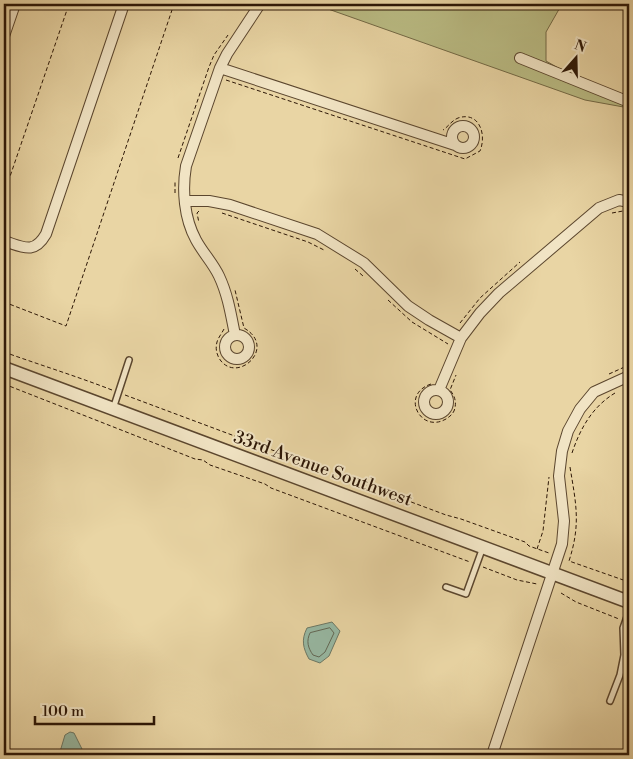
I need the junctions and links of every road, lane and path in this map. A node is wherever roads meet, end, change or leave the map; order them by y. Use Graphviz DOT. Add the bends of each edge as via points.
graph roads {
  1 [pos="15,4"];
  2 [pos="70,4"];
  3 [pos="124,4"];
  4 [pos="174,4"];
  5 [pos="272,4"];
  6 [pos="263,7"];
  7 [pos="230,32"];
  8 [pos="4,36"];
  9 [pos="520,58"];
  10 [pos="220,68"];
  11 [pos="224,80"];
  12 [pos="629,102"];
  13 [pos="438,131"];
  14 [pos="455,145"];
  15 [pos="177,164"];
  16 [pos="175,177"];
  17 [pos="4,194"];
  18 [pos="180,199"];
  19 [pos="626,206"];
  20 [pos="199,210"];
  21 [pos="218,212"];
  22 [pos="607,215"];
  23 [pos="199,223"];
  24 [pos="4,241"];
  25 [pos="329,252"];
  26 [pos="524,259"];
  27 [pos="350,266"];
  28 [pos="364,277"];
  29 [pos="234,287"];
  30 [pos="383,295"];
  31 [pos="4,302"];
  32 [pos="224,326"];
  33 [pos="458,326"];
  34 [pos="234,335"];
  35 [pos="462,338"];
  36 [pos="445,351"];
  37 [pos="4,352"];
  38 [pos="130,360"];
  39 [pos="4,368"];
  40 [pos="456,374"];
  41 [pos="629,376"];
  42 [pos="4,384"];
  43 [pos="435,387"];
  44 [pos="119,392"];
  45 [pos="616,392"];
  46 [pos="113,409"];
  47 [pos="572,454"];
  48 [pos="571,461"];
  49 [pos="483,547"];
  50 [pos="550,554"];
  51 [pos="476,565"];
  52 [pos="552,573"];
  53 [pos="629,582"];
  54 [pos="537,584"];
  55 [pos="446,587"];
  56 [pos="561,593"];
  57 [pos="629,602"];
  58 [pos="629,610"];
  59 [pos="625,621"];
  60 [pos="610,701"];
  61 [pos="492,755"];
  1 -- 8 [label="street"];
  2 -- 17 [label="path"];
  3 -- 24 [label="street" via="46,234 34,248"];
  4 -- 31 [label="path" via="66,326"];
  5 -- 6 [label="path"];
  6 -- 10 [label="street"];
  7 -- 15 [label="path" via="214,54"];
  9 -- 12 [label="street"];
  10 -- 14 [label="street"];
  10 -- 18 [label="street" via="186,166"];
  11 -- 13 [label="path" via="465,159 480,150 483,143 481,126 473,118 456,118 444,130"];
  16 -- 18 [label="path"];
  18 -- 34 [label="street" via="196,239 219,276 228,299"];
  18 -- 35 [label="street" via="230,205 317,234 364,263 408,306"];
  19 -- 22 [label="path"];
  19 -- 35 [label="street" via="619,200 599,208 498,294"];
  20 -- 23 [label="path" via="196,213"];
  21 -- 25 [label="path"];
  26 -- 33 [label="path" via="480,298"];
  27 -- 28 [label="path"];
  29 -- 32 [label="path" via="244,328 256,342 256,354 248,364 235,368 223,363 218,356 216,343"];
  30 -- 36 [label="path" via="412,322 449,343"];
  35 -- 43 [label="street"];
  37 -- 44 [label="path"];
  38 -- 44 [label="lane"];
  39 -- 46 [label="street, 33rd Avenue Southwest"];
  40 -- 43 [label="path" via="450,390 456,401 454,411 442,422 433,423 419,415 415,400 423,386"];
  41 -- 52 [label="street" via="594,392 568,431 559,476 564,520 562,544"];
  42 -- 51 [label="path"];
  44 -- 46 [label="lane"];
  44 -- 50 [label="path"];
  45 -- 47 [label="path" via="594,411 582,428"];
  46 -- 49 [label="street, 33rd Avenue Southwest"];
  48 -- 53 [label="path" via="577,517 569,561"];
  49 -- 51 [label="lane"];
  49 -- 52 [label="street, 33rd Avenue Southwest"];
  51 -- 54 [label="path"];
  51 -- 55 [label="lane" via="466,594"];
  52 -- 57 [label="street, 33rd Avenue Southwest"];
  52 -- 61 [label="street"];
  56 -- 59 [label="path"];
  58 -- 59 [label="lane"];
  59 -- 60 [label="lane" via="624,656"];
}
